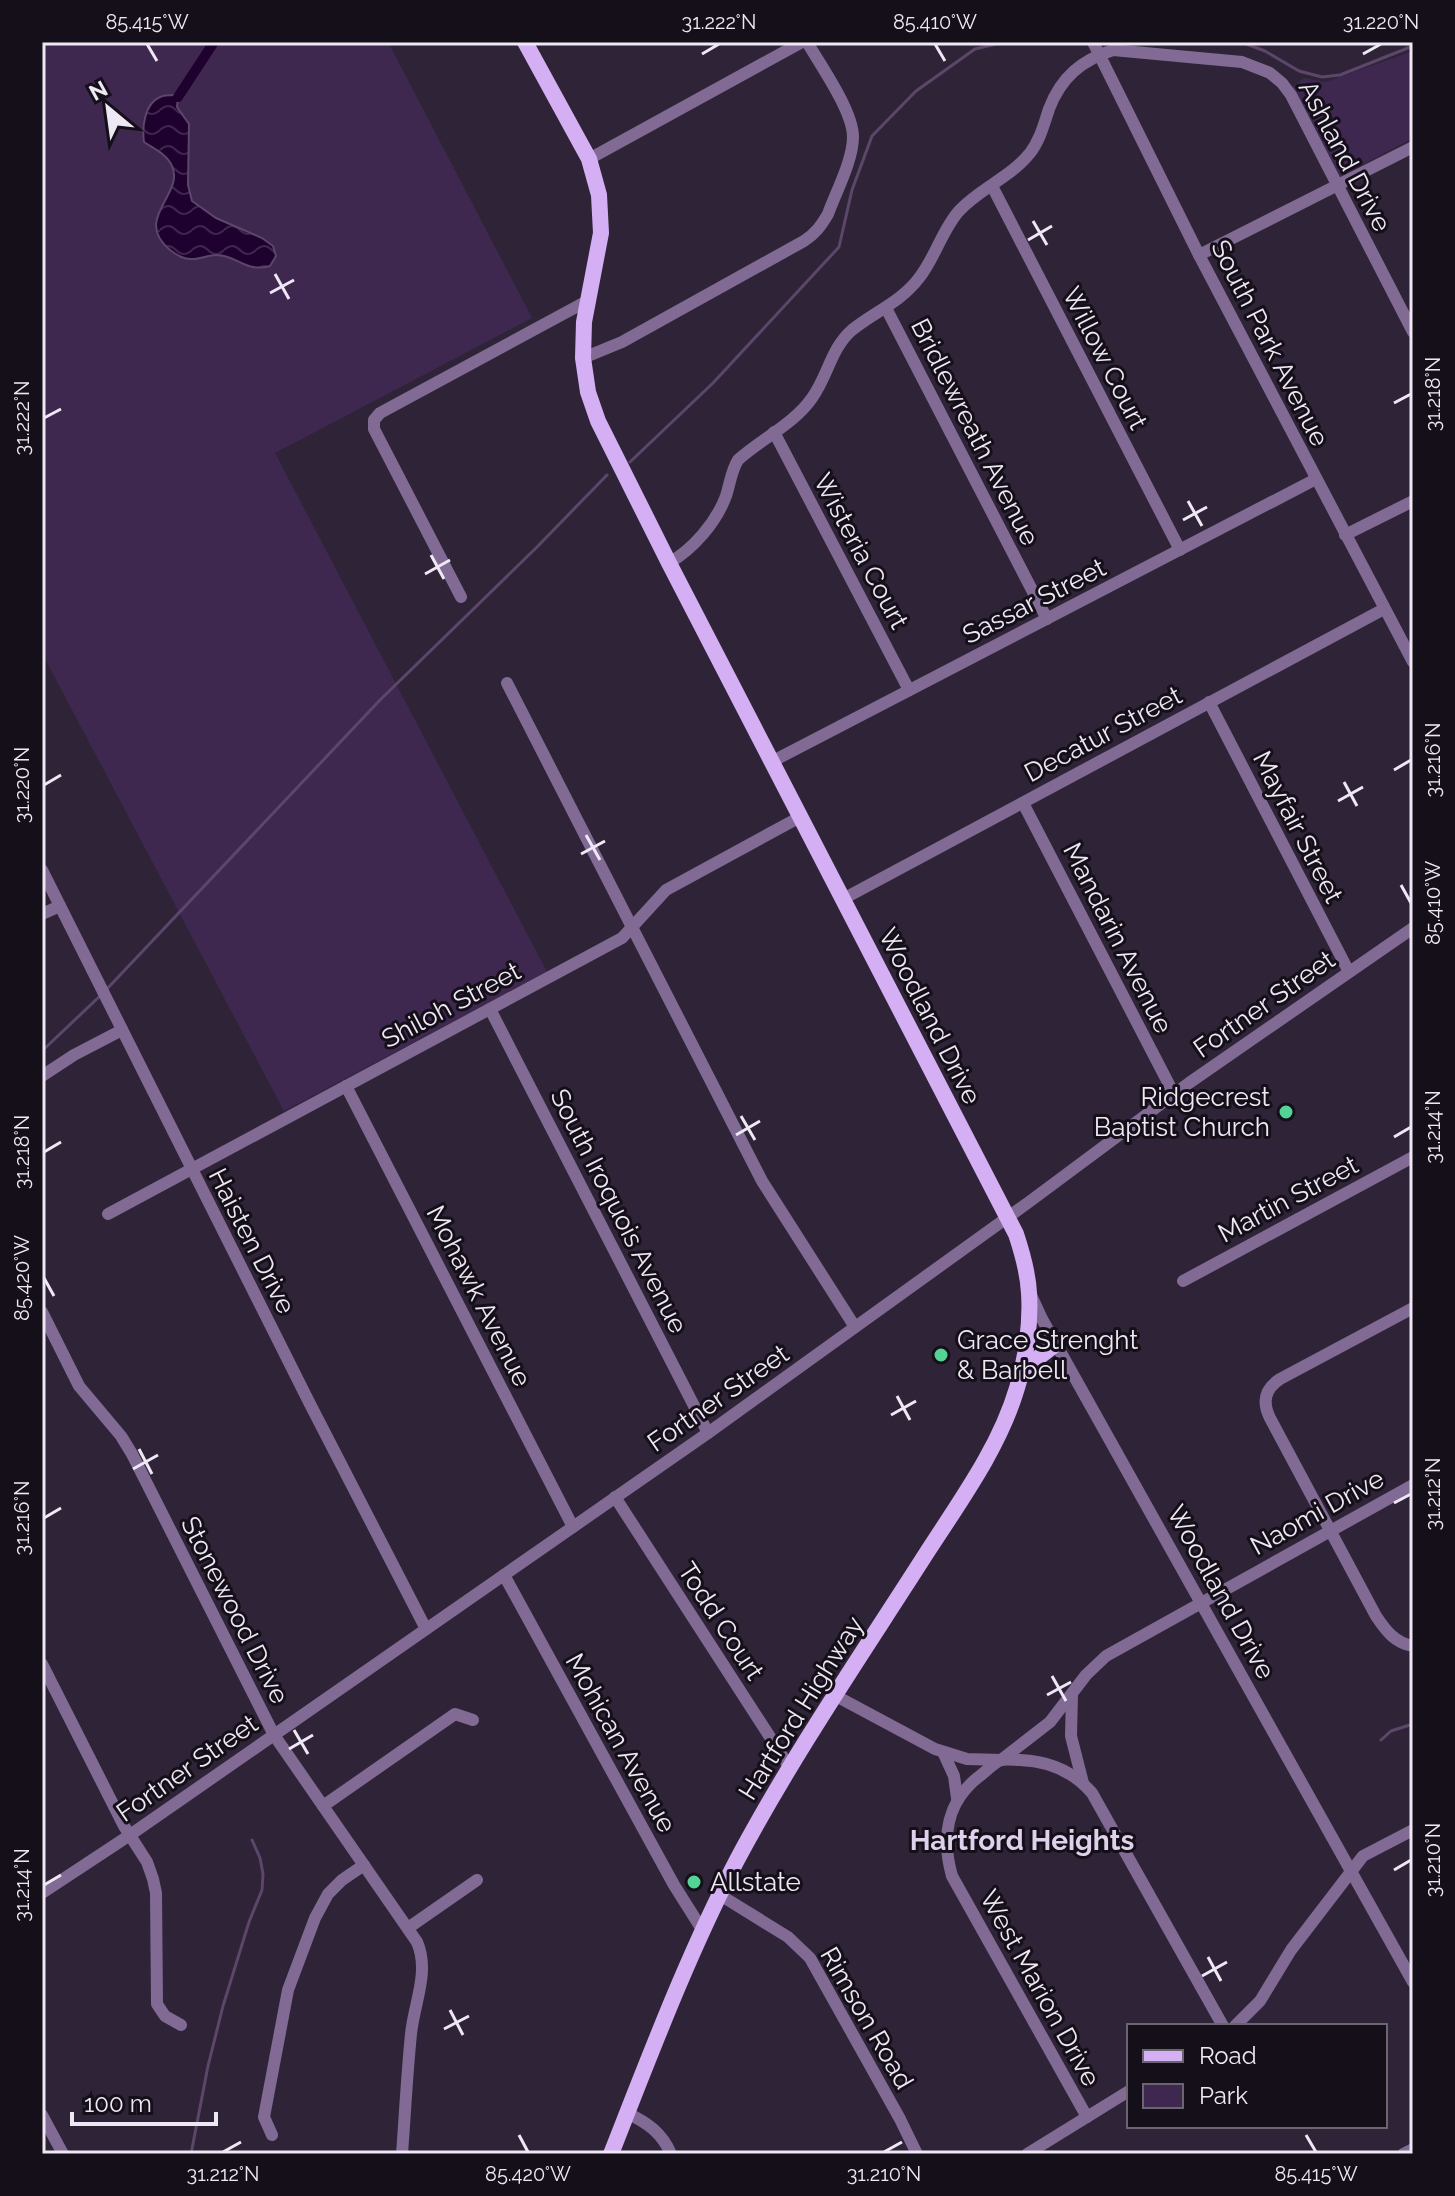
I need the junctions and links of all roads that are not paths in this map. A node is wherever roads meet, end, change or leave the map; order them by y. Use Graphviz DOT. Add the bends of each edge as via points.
graph roads {
  1 [pos="525,42"];
  2 [pos="804,42"];
  3 [pos="1093,42"];
  4 [pos="1100,54"];
  5 [pos="1413,147"];
  6 [pos="589,159"];
  7 [pos="992,186"];
  8 [pos="1337,186"];
  9 [pos="1199,255"];
  10 [pos="589,300"];
  11 [pos="886,308"];
  12 [pos="1413,332"];
  13 [pos="583,358"];
  14 [pos="774,432"];
  15 [pos="1316,479"];
  16 [pos="1413,501"];
  17 [pos="1345,535"];
  18 [pos="1180,550"];
  19 [pos="669,563"];
  20 [pos="461,597"];
  21 [pos="1384,609"];
  22 [pos="1047,619"];
  23 [pos="1413,662"];
  24 [pos="507,683"];
  25 [pos="909,690"];
  26 [pos="1209,702"];
  27 [pos="771,762"];
  28 [pos="1023,803"];
  29 [pos="800,817"];
  30 [pos="42,870"];
  31 [pos="843,899"];
  32 [pos="60,906"];
  33 [pos="42,914"];
  34 [pos="632,928"];
  35 [pos="1413,928"];
  36 [pos="1349,972"];
  37 [pos="490,1009"];
  38 [pos="122,1030"];
  39 [pos="42,1076"];
  40 [pos="346,1086"];
  41 [pos="1174,1094"];
  42 [pos="1413,1157"];
  43 [pos="192,1169"];
  44 [pos="108,1214"];
  45 [pos="1007,1217"];
  46 [pos="1183,1281"];
  47 [pos="1029,1292"];
  48 [pos="1413,1308"];
  49 [pos="42,1312"];
  50 [pos="855,1327"];
  51 [pos="1056,1344"];
  52 [pos="1021,1371"];
  53 [pos="708,1433"];
  54 [pos="1413,1485"];
  55 [pos="615,1497"];
  56 [pos="573,1527"];
  57 [pos="1330,1530"];
  58 [pos="504,1575"];
  59 [pos="1200,1603"];
  60 [pos="426,1629"];
  61 [pos="1413,1646"];
  62 [pos="42,1664"];
  63 [pos="1072,1694"];
  64 [pos="836,1696"];
  65 [pos="473,1720"];
  66 [pos="274,1735"];
  67 [pos="943,1752"];
  68 [pos="1001,1760"];
  69 [pos="790,1768"];
  70 [pos="1083,1783"];
  71 [pos="957,1798"];
  72 [pos="323,1806"];
  73 [pos="1413,1830"];
  74 [pos="130,1835"];
  75 [pos="364,1865"];
  76 [pos="1351,1872"];
  77 [pos="477,1880"];
  78 [pos="42,1893"];
  79 [pos="720,1895"];
  80 [pos="408,1928"];
  81 [pos="703,1931"];
  82 [pos="1413,1982"];
  83 [pos="1222,2024"];
  84 [pos="1237,2024"];
  85 [pos="181,2025"];
  86 [pos="1127,2092"];
  87 [pos="627,2113"];
  88 [pos="42,2115"];
  89 [pos="1087,2117"];
  90 [pos="272,2135"];
  91 [pos="1413,2149"];
  92 [pos="63,2154"];
  93 [pos="402,2154"];
  94 [pos="611,2154"];
  95 [pos="671,2154"];
  96 [pos="917,2154"];
  97 [pos="1027,2154"];
  98 [pos="1403,2154"];
  1 -- 6 [label="main road, Woodland Drive"];
  2 -- 6 [label="street"];
  2 -- 13 [label="street" via="848,115 853,137 852,152 822,224 804,241 622,342"];
  3 -- 4 [label="street, South Park Avenue"];
  4 -- 7 [label="street" via="1073,69 1031,152"];
  4 -- 8 [label="street, Ashland Drive" via="1113,50 1242,62 1270,73 1291,95"];
  4 -- 9 [label="street, South Park Avenue"];
  5 -- 8 [label="street"];
  6 -- 10 [label="main road, Woodland Drive" via="601,211"];
  7 -- 11 [label="street" via="962,207 918,279"];
  7 -- 18 [label="street, Willow Court"];
  8 -- 9 [label="street"];
  8 -- 12 [label="street, Ashland Drive"];
  9 -- 15 [label="street, South Park Avenue"];
  10 -- 13 [label="main road, Woodland Drive"];
  10 -- 20 [label="street" via="374,420"];
  11 -- 14 [label="street" via="851,330 811,400"];
  11 -- 22 [label="street, Bridlewreath Avenue"];
  13 -- 19 [label="main road, Woodland Drive" via="598,421"];
  14 -- 19 [label="street" via="738,460 724,502 706,531"];
  14 -- 25 [label="street, Wisteria Court"];
  15 -- 17 [label="street, South Park Avenue"];
  15 -- 18 [label="street, Sassar Street"];
  16 -- 17 [label="street"];
  17 -- 21 [label="street, South Park Avenue"];
  18 -- 22 [label="street, Sassar Street"];
  19 -- 27 [label="main road, Woodland Drive"];
  21 -- 23 [label="street, South Park Avenue"];
  21 -- 26 [label="street, Decatur Street"];
  22 -- 25 [label="street, Sassar Street"];
  24 -- 34 [label="street"];
  25 -- 27 [label="street, Sassar Street"];
  26 -- 28 [label="street, Decatur Street"];
  26 -- 36 [label="street, Mayfair Street"];
  27 -- 29 [label="main road, Woodland Drive"];
  28 -- 31 [label="street, Decatur Street"];
  28 -- 41 [label="street, Mandarin Avenue"];
  29 -- 31 [label="main road, Woodland Drive"];
  29 -- 34 [label="street, Shiloh Street" via="666,890"];
  30 -- 32 [label="street, Haisten Drive"];
  31 -- 45 [label="main road, Woodland Drive"];
  32 -- 33 [label="street"];
  32 -- 38 [label="street, Haisten Drive"];
  34 -- 37 [label="street, Shiloh Street"];
  34 -- 50 [label="street" via="762,1181"];
  35 -- 36 [label="street, Fortner Street"];
  36 -- 41 [label="street, Fortner Street"];
  37 -- 40 [label="street, Shiloh Street"];
  37 -- 53 [label="street, South Iroquois Avenue"];
  38 -- 39 [label="street"];
  38 -- 43 [label="street, Haisten Drive"];
  40 -- 43 [label="street, Shiloh Street"];
  40 -- 56 [label="street, Mohawk Avenue"];
  41 -- 45 [label="street, Fortner Street"];
  42 -- 46 [label="street, Martin Street"];
  43 -- 44 [label="street, Shiloh Street"];
  43 -- 60 [label="street, Haisten Drive"];
  45 -- 47 [label="main road, Woodland Drive"];
  45 -- 50 [label="street, Fortner Street"];
  47 -- 51 [label="street, Woodland Drive"];
  47 -- 52 [label="main road, Hartford Highway"];
  48 -- 57 [label="street" via="1280,1379 1265,1397 1270,1418"];
  49 -- 66 [label="street, Stonewood Drive" via="79,1386 132,1454"];
  50 -- 53 [label="street, Fortner Street"];
  51 -- 52 [label="main road"];
  51 -- 59 [label="street, Woodland Drive"];
  52 -- 64 [label="main road, Hartford Highway" via="1010,1410 985,1459"];
  53 -- 55 [label="street, Fortner Street"];
  54 -- 57 [label="street, Naomi Drive"];
  55 -- 56 [label="street, Fortner Street"];
  55 -- 69 [label="street, Todd Court"];
  56 -- 58 [label="street, Fortner Street"];
  57 -- 59 [label="street, Naomi Drive"];
  57 -- 61 [label="street" via="1383,1627 1399,1642"];
  58 -- 60 [label="street, Fortner Street"];
  58 -- 81 [label="street, Mohican Avenue"];
  59 -- 63 [label="street, Naomi Drive" via="1106,1656"];
  59 -- 76 [label="street, Woodland Drive"];
  60 -- 66 [label="street, Fortner Street"];
  62 -- 74 [label="street"];
  63 -- 68 [label="street, Naomi Drive" via="1050,1722"];
  63 -- 70 [label="street" via="1071,1736"];
  64 -- 67 [label="street"];
  64 -- 69 [label="main road, Hartford Highway"];
  65 -- 72 [label="street" via="455,1714"];
  66 -- 72 [label="street, Stonewood Drive"];
  66 -- 74 [label="street, Fortner Street"];
  67 -- 68 [label="street"];
  67 -- 71 [label="street"];
  68 -- 70 [label="street" via="1044,1763"];
  68 -- 71 [label="street"];
  69 -- 79 [label="main road, Hartford Highway"];
  70 -- 83 [label="street"];
  71 -- 89 [label="street, West Marion Drive" via="946,1843 952,1876"];
  72 -- 75 [label="street, Stonewood Drive"];
  73 -- 76 [label="street" via="1363,1856"];
  74 -- 78 [label="street, Fortner Street"];
  74 -- 85 [label="street" via="147,1862 156,1893 157,2004"];
  75 -- 80 [label="street, Stonewood Drive"];
  75 -- 90 [label="street" via="342,1880 320,1906 288,1990 264,2117"];
  76 -- 82 [label="street, Woodland Drive"];
  76 -- 84 [label="street" via="1291,1950 1260,2001"];
  77 -- 80 [label="street"];
  79 -- 81 [label="main road, Hartford Highway"];
  79 -- 96 [label="street, Rimson Road" via="788,1937 810,1958"];
  80 -- 93 [label="street, Stonewood Drive" via="420,1949 423,1973 410,2037"];
  81 -- 87 [label="main road, Hartford Highway"];
  86 -- 89 [label="street"];
  87 -- 94 [label="main road, Hartford Highway"];
  87 -- 95 [label="street" via="659,2133"];
  88 -- 92 [label="street"];
  89 -- 97 [label="street"];
  91 -- 98 [label="street"];
}
